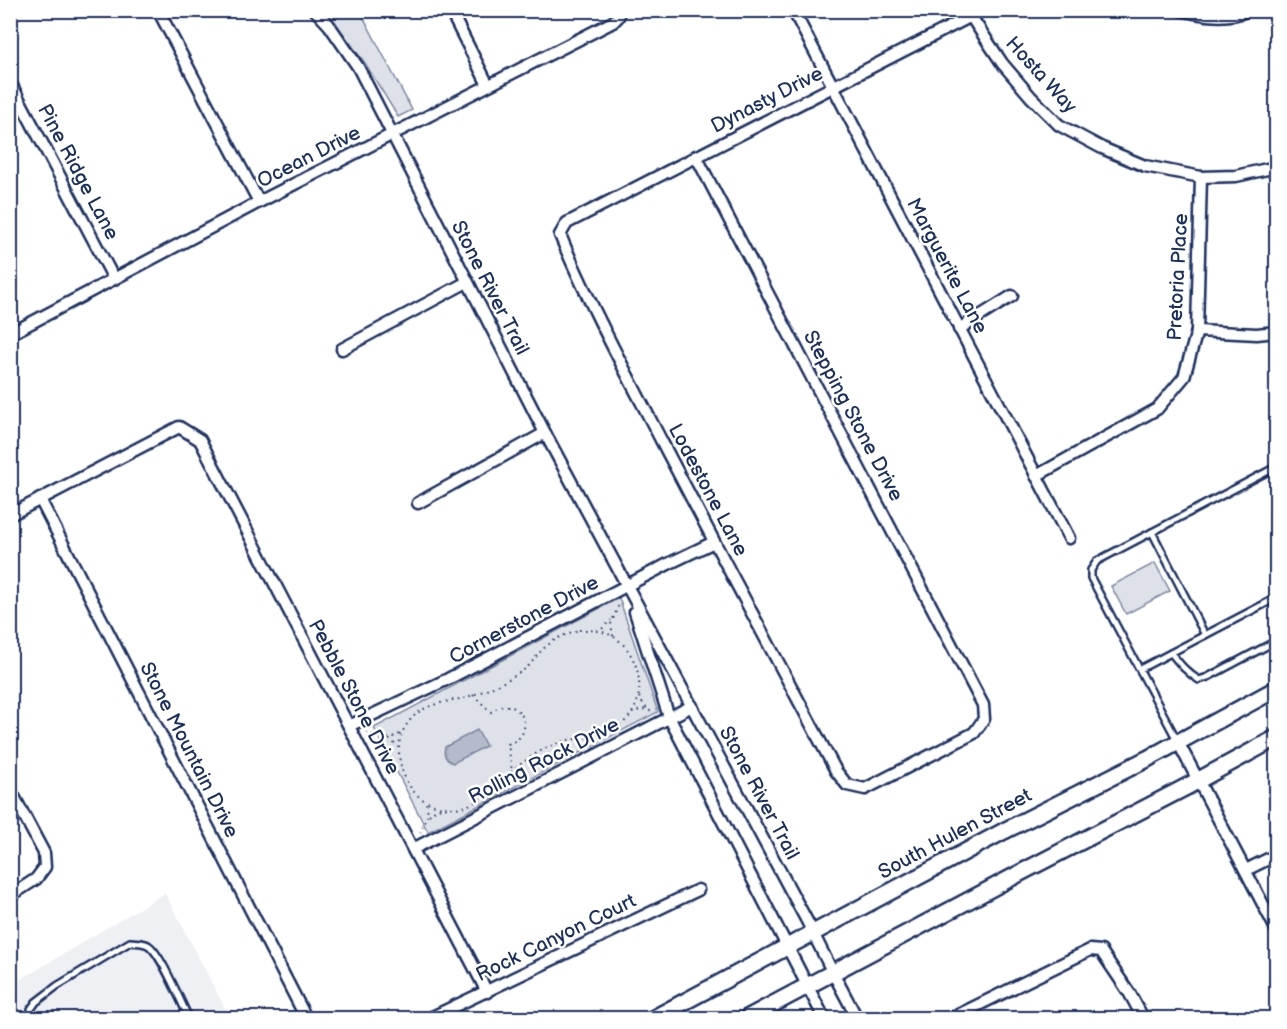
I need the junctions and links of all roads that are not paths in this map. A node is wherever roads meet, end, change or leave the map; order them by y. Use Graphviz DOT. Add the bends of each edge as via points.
graph roads {
  1 [pos="158,10"];
  2 [pos="315,10"];
  3 [pos="450,10"];
  4 [pos="619,10"];
  5 [pos="793,10"];
  6 [pos="983,10"];
  7 [pos="1180,10"];
  8 [pos="1249,10"];
  9 [pos="969,14"];
  10 [pos="10,82"];
  11 [pos="488,85"];
  12 [pos="833,87"];
  13 [pos="393,135"];
  14 [pos="696,156"];
  15 [pos="1276,167"];
  16 [pos="1201,177"];
  17 [pos="259,202"];
  18 [pos="567,223"];
  19 [pos="114,279"];
  20 [pos="467,282"];
  21 [pos="1012,296"];
  22 [pos="959,329"];
  23 [pos="1197,331"];
  24 [pos="1276,332"];
  25 [pos="10,334"];
  26 [pos="342,349"];
  27 [pos="545,433"];
  28 [pos="1276,467"];
  29 [pos="1036,476"];
  30 [pos="40,499"];
  31 [pos="418,503"];
  32 [pos="10,515"];
  33 [pos="1152,532"];
  34 [pos="1068,538"];
  35 [pos="714,542"];
  36 [pos="627,586"];
  37 [pos="1276,598"];
  38 [pos="1205,635"];
  39 [pos="1276,641"];
  40 [pos="1171,653"];
  41 [pos="1140,669"];
  42 [pos="1276,689"];
  43 [pos="692,706"];
  44 [pos="669,717"];
  45 [pos="349,726"];
  46 [pos="1276,738"];
  47 [pos="1178,742"];
  48 [pos="836,771"];
  49 [pos="1199,780"];
  50 [pos="10,789"];
  51 [pos="413,849"];
  52 [pos="1276,855"];
  53 [pos="1246,870"];
  54 [pos="698,890"];
  55 [pos="10,896"];
  56 [pos="1276,929"];
  57 [pos="813,933"];
  58 [pos="787,948"];
  59 [pos="832,973"];
  60 [pos="808,986"];
  61 [pos="487,992"];
  62 [pos="957,1017"];
  63 [pos="32,1018"];
  64 [pos="189,1018"];
  65 [pos="306,1018"];
  66 [pos="430,1018"];
  67 [pos="654,1018"];
  68 [pos="747,1018"];
  69 [pos="824,1018"];
  70 [pos="857,1018"];
  71 [pos="1143,1018"];
  1 -- 17 [label="street"];
  2 -- 13 [label="street, Stone River Trail" via="358,67"];
  3 -- 11 [label="street"];
  4 -- 11 [label="street, Ocean Drive" via="613,22"];
  5 -- 12 [label="street, Marguerite Lane"];
  6 -- 9 [label="street, Dynasty Drive"];
  7 -- 8 [label="street" via="1208,16"];
  9 -- 12 [label="street, Dynasty Drive"];
  9 -- 16 [label="street, Hosta Way" via="1002,63 1059,125 1145,166"];
  10 -- 19 [label="street, Pine Ridge Lane"];
  11 -- 13 [label="street, Ocean Drive"];
  12 -- 14 [label="street, Dynasty Drive"];
  12 -- 22 [label="street, Marguerite Lane"];
  13 -- 17 [label="street, Ocean Drive"];
  13 -- 20 [label="street, Stone River Trail"];
  14 -- 18 [label="street, Dynasty Drive"];
  14 -- 48 [label="street, Stepping Stone Drive" via="983,705 984,719 974,733 865,789 847,785"];
  15 -- 16 [label="street, Hosta Way" via="1236,176"];
  16 -- 23 [label="street, Pretoria Place"];
  17 -- 19 [label="street, Ocean Drive"];
  18 -- 35 [label="street, Lodestone Lane" via="560,235 575,270"];
  19 -- 25 [label="street, Ocean Drive"];
  20 -- 26 [label="street"];
  20 -- 27 [label="street, Stone River Trail"];
  21 -- 22 [label="street"];
  22 -- 29 [label="street, Marguerite Lane"];
  23 -- 24 [label="street"];
  23 -- 29 [label="street, Pretoria Place" via="1184,377 1157,409"];
  27 -- 31 [label="street"];
  27 -- 36 [label="street, Stone River Trail"];
  28 -- 33 [label="lane"];
  29 -- 34 [label="street, Marguerite Lane"];
  30 -- 32 [label="street"];
  30 -- 45 [label="street, Pebble Stone Drive" via="179,427 200,440"];
  30 -- 65 [label="street, Stone Mountain Drive"];
  33 -- 38 [label="lane"];
  33 -- 41 [label="lane" via="1096,561 1091,570"];
  35 -- 36 [label="street, Cornerstone Drive"];
  35 -- 48 [label="street, Lodestone Lane"];
  36 -- 43 [label="street, Stone River Trail"];
  36 -- 44 [label="street, Stone River Trail"];
  36 -- 45 [label="street, Cornerstone Drive" via="448,680"];
  37 -- 38 [label="lane"];
  38 -- 40 [label="lane"];
  39 -- 40 [label="lane" via="1199,680"];
  40 -- 41 [label="lane"];
  41 -- 47 [label="lane"];
  42 -- 47 [label="main road, South Hulen Street"];
  43 -- 44 [label="street, Rolling Rock Drive"];
  43 -- 57 [label="street, Stone River Trail"];
  44 -- 51 [label="street, Rolling Rock Drive"];
  44 -- 58 [label="street, Stone River Trail"];
  45 -- 51 [label="street, Pebble Stone Drive"];
  46 -- 49 [label="main road"];
  47 -- 49 [label="street"];
  47 -- 57 [label="main road, South Hulen Street"];
  49 -- 53 [label="street"];
  49 -- 59 [label="main road"];
  50 -- 55 [label="street" via="44,853 45,867 36,879"];
  51 -- 61 [label="street, Pebble Stone Drive"];
  52 -- 53 [label="street"];
  53 -- 56 [label="street"];
  54 -- 61 [label="street, Rock Canyon Court"];
  57 -- 58 [label="main road, South Hulen Street"];
  57 -- 59 [label="street, Stone River Trail"];
  58 -- 60 [label="street, Stone River Trail"];
  58 -- 67 [label="main road, South Hulen Street"];
  59 -- 60 [label="main road"];
  59 -- 70 [label="street, Stone River Trail"];
  60 -- 68 [label="main road"];
  60 -- 69 [label="street, Stone River Trail"];
  61 -- 66 [label="street, Rock Canyon Court"];
  62 -- 71 [label="street" via="1089,950 1101,951"];
  63 -- 64 [label="lane" via="31,1008 36,1002 130,942 150,946"];
}
